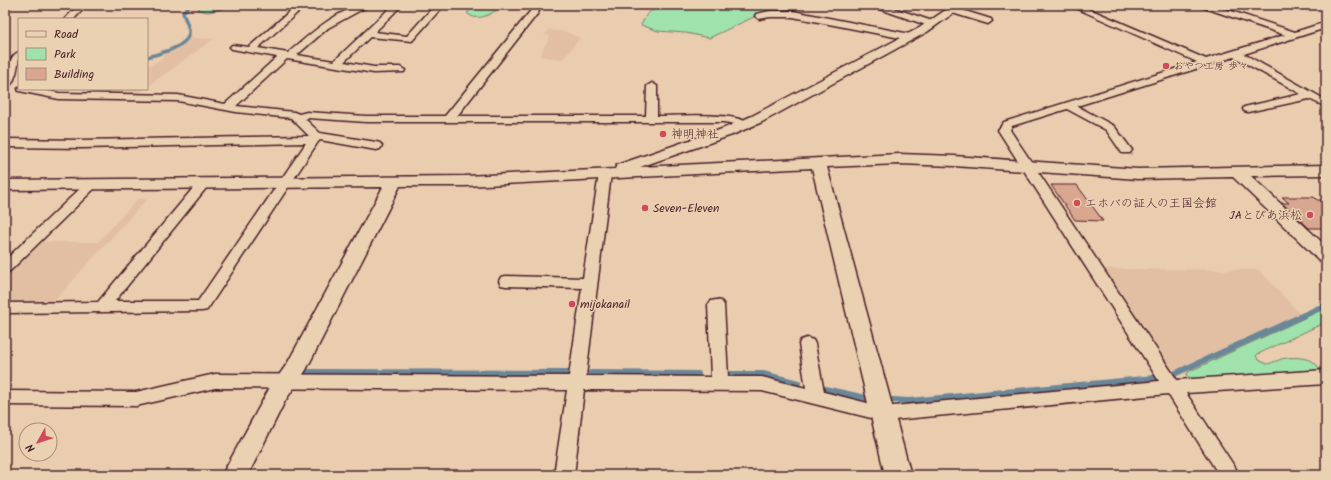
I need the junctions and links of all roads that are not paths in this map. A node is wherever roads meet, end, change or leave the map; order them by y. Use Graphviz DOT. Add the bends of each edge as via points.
graph roads {
  1 [pos="83,5"];
  2 [pos="302,5"];
  3 [pos="366,5"];
  4 [pos="398,5"];
  5 [pos="440,5"];
  6 [pos="877,5"];
  7 [pos="1073,5"];
  8 [pos="1205,5"];
  9 [pos="956,7"];
  10 [pos="535,12"];
  11 [pos="760,16"];
  12 [pos="70,18"];
  13 [pos="988,22"];
  14 [pos="932,24"];
  15 [pos="1326,25"];
  16 [pos="370,34"];
  17 [pos="1295,35"];
  18 [pos="910,37"];
  19 [pos="235,47"];
  20 [pos="252,50"];
  21 [pos="1236,54"];
  22 [pos="5,55"];
  23 [pos="287,57"];
  24 [pos="18,58"];
  25 [pos="1207,63"];
  26 [pos="336,64"];
  27 [pos="400,70"];
  28 [pos="8,75"];
  29 [pos="652,86"];
  30 [pos="5,87"];
  31 [pos="18,88"];
  32 [pos="28,90"];
  33 [pos="1311,96"];
  34 [pos="1326,104"];
  35 [pos="1069,106"];
  36 [pos="228,107"];
  37 [pos="1248,109"];
  38 [pos="298,118"];
  39 [pos="449,118"];
  40 [pos="651,118"];
  41 [pos="745,125"];
  42 [pos="315,138"];
  43 [pos="5,143"];
  44 [pos="376,146"];
  45 [pos="1126,150"];
  46 [pos="817,163"];
  47 [pos="1027,166"];
  48 [pos="1326,170"];
  49 [pos="1237,172"];
  50 [pos="605,174"];
  51 [pos="394,182"];
  52 [pos="285,183"];
  53 [pos="203,184"];
  54 [pos="5,185"];
  55 [pos="91,185"];
  56 [pos="1326,256"];
  57 [pos="5,268"];
  58 [pos="506,281"];
  59 [pos="591,282"];
  60 [pos="716,305"];
  61 [pos="102,307"];
  62 [pos="5,308"];
  63 [pos="806,344"];
  64 [pos="1326,377"];
  65 [pos="287,382"];
  66 [pos="577,383"];
  67 [pos="720,384"];
  68 [pos="1173,387"];
  69 [pos="816,397"];
  70 [pos="5,398"];
  71 [pos="883,414"];
  72 [pos="235,475"];
  73 [pos="564,475"];
  74 [pos="898,475"];
  75 [pos="1230,475"];
  1 -- 12 [label="street"];
  2 -- 20 [label="street"];
  3 -- 23 [label="street" via="325,26"];
  4 -- 16 [label="street"];
  5 -- 16 [label="street" via="409,39"];
  6 -- 14 [label="street"];
  7 -- 25 [label="street"];
  8 -- 17 [label="street"];
  9 -- 13 [label="street"];
  9 -- 14 [label="street"];
  10 -- 39 [label="street"];
  11 -- 18 [label="street" via="793,14"];
  14 -- 18 [label="street"];
  15 -- 17 [label="street"];
  16 -- 26 [label="street"];
  17 -- 21 [label="street"];
  18 -- 41 [label="street"];
  19 -- 20 [label="street"];
  20 -- 23 [label="street"];
  21 -- 25 [label="street"];
  21 -- 33 [label="street"];
  22 -- 24 [label="street"];
  23 -- 26 [label="street"];
  23 -- 36 [label="street" via="279,60"];
  24 -- 28 [label="street"];
  25 -- 35 [label="street"];
  26 -- 27 [label="street" via="374,70"];
  28 -- 30 [label="street"];
  29 -- 40 [label="street"];
  30 -- 31 [label="street"];
  32 -- 36 [label="street" via="59,96 178,98"];
  33 -- 34 [label="street"];
  33 -- 37 [label="street"];
  35 -- 45 [label="street" via="1110,128"];
  35 -- 47 [label="street" via="1005,127 1006,134"];
  36 -- 38 [label="street" via="294,115"];
  38 -- 39 [label="street" via="307,115 366,119"];
  38 -- 42 [label="street"];
  39 -- 40 [label="street"];
  40 -- 41 [label="street" via="724,119"];
  41 -- 50 [label="street"];
  42 -- 43 [label="street" via="82,144"];
  42 -- 44 [label="street"];
  42 -- 52 [label="street"];
  46 -- 47 [label="street" via="905,159"];
  46 -- 50 [label="street"];
  46 -- 71 [label="street"];
  47 -- 49 [label="street" via="1138,174"];
  47 -- 68 [label="street"];
  48 -- 49 [label="street"];
  49 -- 56 [label="street"];
  50 -- 51 [label="street" via="465,182"];
  50 -- 59 [label="street"];
  51 -- 52 [label="street"];
  51 -- 65 [label="street"];
  52 -- 53 [label="street"];
  52 -- 61 [label="street" via="202,306"];
  53 -- 55 [label="street"];
  53 -- 61 [label="street"];
  54 -- 55 [label="street"];
  55 -- 57 [label="street"];
  58 -- 59 [label="street"];
  59 -- 66 [label="street"];
  60 -- 67 [label="street"];
  61 -- 62 [label="street"];
  63 -- 69 [label="street"];
  64 -- 68 [label="street"];
  65 -- 66 [label="street"];
  65 -- 70 [label="street" via="215,381 136,399"];
  65 -- 72 [label="street" via="277,395"];
  66 -- 67 [label="street"];
  66 -- 73 [label="street"];
  67 -- 69 [label="street" via="762,384"];
  68 -- 71 [label="street"];
  68 -- 75 [label="street"];
  69 -- 71 [label="street"];
  71 -- 74 [label="street"];
}
